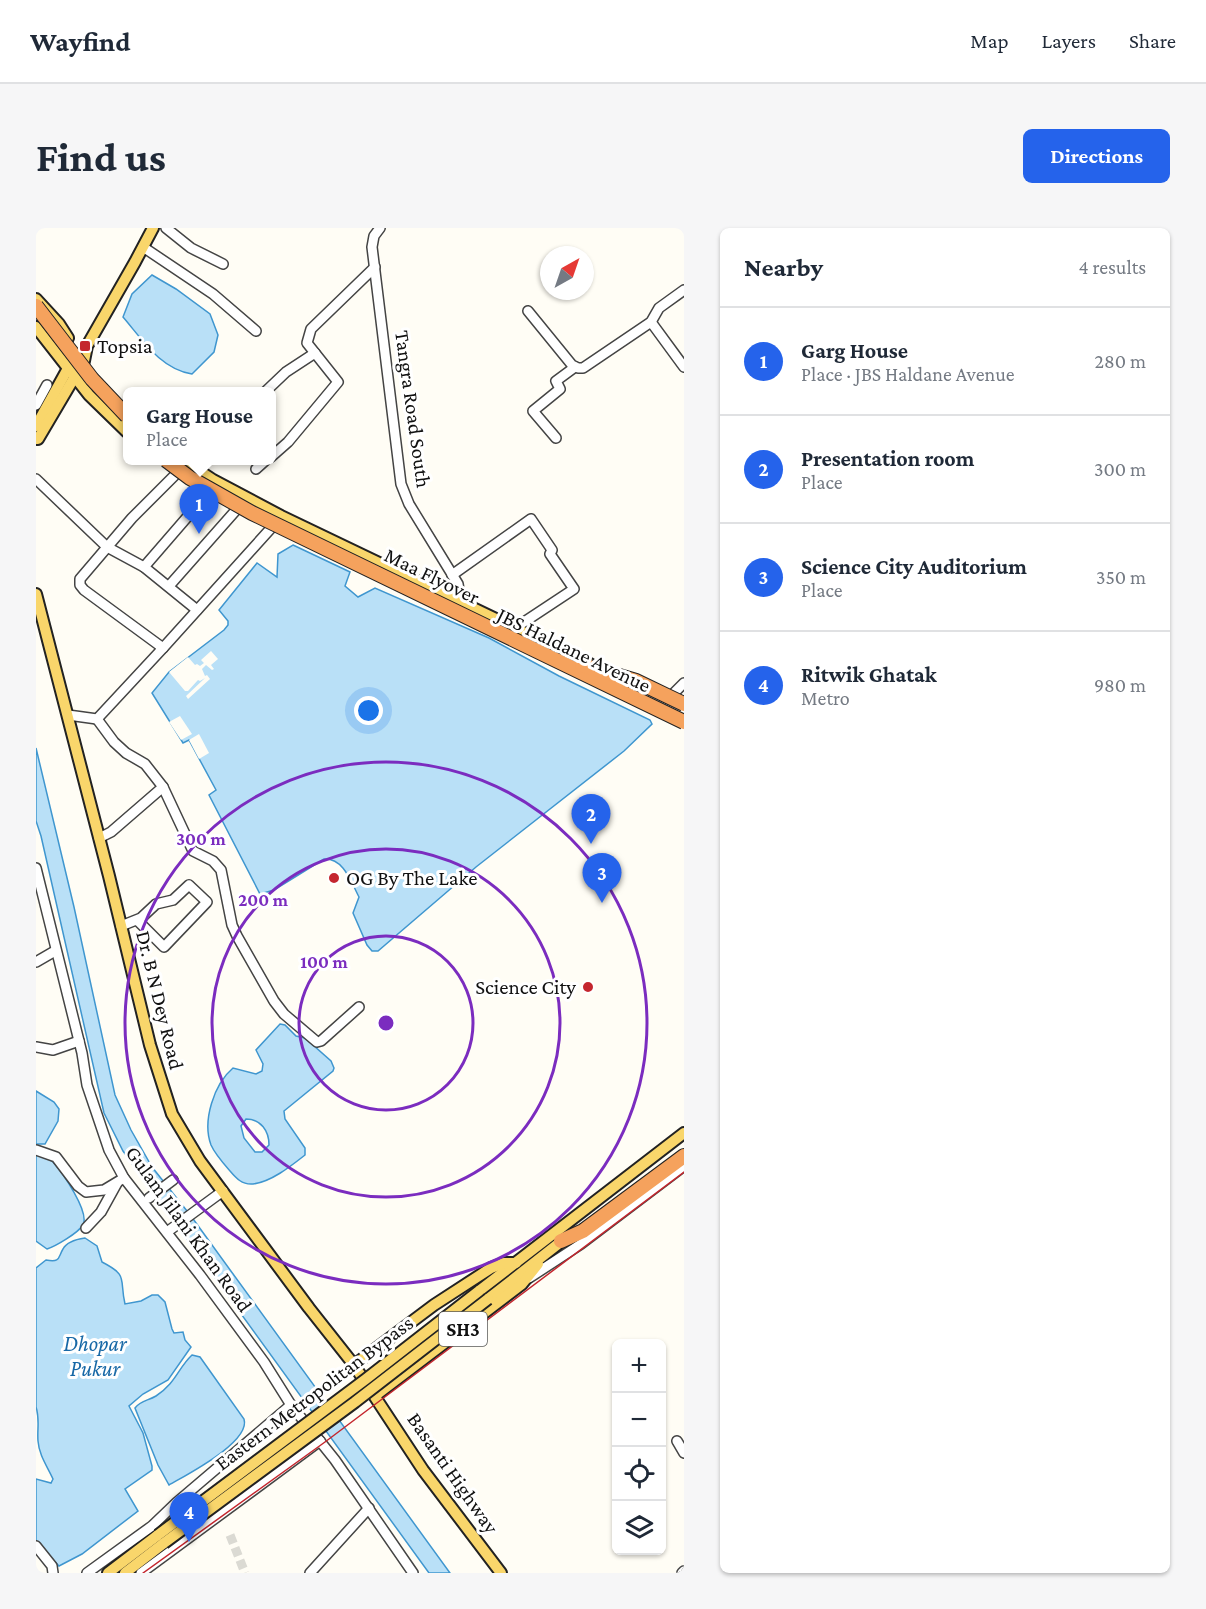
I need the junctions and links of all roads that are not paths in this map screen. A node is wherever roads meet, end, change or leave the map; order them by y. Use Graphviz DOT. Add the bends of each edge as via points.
graph roads {
  1 [pos="153,228"];
  2 [pos="166,228"];
  3 [pos="380,228"];
  4 [pos="143,247"];
  5 [pos="223,264"];
  6 [pos="375,267"];
  7 [pos="684,290"];
  8 [pos="36,299"];
  9 [pos="36,306"];
  10 [pos="528,311"];
  11 [pos="36,319"];
  12 [pos="651,322"];
  13 [pos="36,327"];
  14 [pos="256,331"];
  15 [pos="83,353"];
  16 [pos="315,353"];
  17 [pos="575,367"];
  18 [pos="684,367"];
  19 [pos="71,373"];
  20 [pos="36,380"];
  21 [pos="270,387"];
  22 [pos="51,388"];
  23 [pos="123,404"];
  24 [pos="36,405"];
  25 [pos="123,412"];
  26 [pos="36,426"];
  27 [pos="123,426"];
  28 [pos="123,427"];
  29 [pos="556,438"];
  30 [pos="36,439"];
  31 [pos="276,453"];
  32 [pos="173,465"];
  33 [pos="190,465"];
  34 [pos="260,465"];
  35 [pos="178,466"];
  36 [pos="256,469"];
  37 [pos="36,479"];
  38 [pos="208,493"];
  39 [pos="237,509"];
  40 [pos="273,526"];
  41 [pos="107,547"];
  42 [pos="144,567"];
  43 [pos="452,575"];
  44 [pos="169,586"];
  45 [pos="36,594"];
  46 [pos="461,602"];
  47 [pos="197,610"];
  48 [pos="456,613"];
  49 [pos="515,628"];
  50 [pos="163,648"];
  51 [pos="582,665"];
  52 [pos="684,683"];
  53 [pos="674,693"];
  54 [pos="684,704"];
  55 [pos="684,709"];
  56 [pos="684,714"];
  57 [pos="68,715"];
  58 [pos="97,719"];
  59 [pos="684,723"];
  60 [pos="163,787"];
  61 [pos="99,838"];
  62 [pos="36,868"];
  63 [pos="137,920"];
  64 [pos="121,926"];
  65 [pos="55,951"];
  66 [pos="36,962"];
  67 [pos="359,1007"];
  68 [pos="79,1041"];
  69 [pos="36,1047"];
  70 [pos="684,1133"];
  71 [pos="684,1148"];
  72 [pos="36,1150"];
  73 [pos="684,1156"];
  74 [pos="684,1166"];
  75 [pos="120,1180"];
  76 [pos="173,1180"];
  77 [pos="223,1191"];
  78 [pos="149,1198"];
  79 [pos="86,1228"];
  80 [pos="170,1230"];
  81 [pos="561,1241"];
  82 [pos="543,1256"];
  83 [pos="516,1263"];
  84 [pos="527,1279"];
  85 [pos="483,1295"];
  86 [pos="354,1365"];
  87 [pos="375,1395"];
  88 [pos="291,1405"];
  89 [pos="320,1441"];
  90 [pos="677,1441"];
  91 [pos="684,1454"];
  92 [pos="369,1508"];
  93 [pos="161,1539"];
  94 [pos="36,1546"];
  95 [pos="408,1571"];
  96 [pos="53,1573"];
  97 [pos="87,1573"];
  98 [pos="108,1573"];
  99 [pos="125,1573"];
  100 [pos="141,1573"];
  101 [pos="310,1573"];
  102 [pos="501,1573"];
  1 -- 4 [label="main road"];
  2 -- 5 [label="street" via="191,248"];
  3 -- 6 [label="street, Tangra Road South" via="373,242"];
  4 -- 14 [label="street" via="213,294"];
  4 -- 15 [label="main road"];
  6 -- 16 [label="street" via="311,329 307,343"];
  6 -- 43 [label="street, Tangra Road South" via="401,484"];
  7 -- 12 [label="street" via="659,308"];
  8 -- 15 [label="main road"];
  9 -- 25 [label="highway, bridge" via="92,379"];
  10 -- 17 [label="street"];
  11 -- 27 [label="highway"];
  12 -- 17 [label="street" via="588,366"];
  12 -- 18 [label="street"];
  13 -- 19 [label="main road"];
  15 -- 19 [label="main road"];
  15 -- 23 [label="main road"];
  16 -- 21 [label="street"];
  16 -- 31 [label="street" via="338,382"];
  17 -- 29 [label="street" via="556,381 560,389 533,411"];
  19 -- 22 [label="main road"];
  19 -- 28 [label="main road"];
  19 -- 30 [label="main road"];
  20 -- 22 [label="street"];
  22 -- 24 [label="street"];
  22 -- 26 [label="main road"];
  32 -- 59 [label="highway, Maa Flyover, bridge" via="252,513"];
  33 -- 46 [label="main road, JBS Haldane Avenue" via="281,516"];
  34 -- 36 [label="street"];
  35 -- 38 [label="main road, JBS Haldane Avenue"];
  35 -- 41 [label="street"];
  35 -- 51 [label="highway, Maa Flyover"];
  37 -- 41 [label="street"];
  38 -- 39 [label="main road, JBS Haldane Avenue"];
  38 -- 42 [label="street"];
  39 -- 40 [label="main road, JBS Haldane Avenue"];
  39 -- 44 [label="street"];
  40 -- 47 [label="street"];
  40 -- 48 [label="main road, JBS Haldane Avenue"];
  41 -- 42 [label="street"];
  41 -- 50 [label="street" via="83,573 80,585"];
  42 -- 44 [label="street"];
  43 -- 46 [label="street, Tangra Road South"];
  43 -- 49 [label="street" via="531,519 574,589"];
  44 -- 47 [label="street"];
  45 -- 57 [label="main road, Dr. B N Dey Road"];
  46 -- 48 [label="street"];
  46 -- 49 [label="main road, JBS Haldane Avenue"];
  47 -- 50 [label="street"];
  48 -- 59 [label="main road, JBS Haldane Avenue"];
  49 -- 55 [label="main road, JBS Haldane Avenue"];
  50 -- 58 [label="street"];
  51 -- 54 [label="highway, bridge" via="636,681"];
  51 -- 56 [label="highway, Maa Flyover, bridge"];
  52 -- 53 [label="street"];
  57 -- 58 [label="street"];
  57 -- 61 [label="main road, Dr. B N Dey Road"];
  58 -- 60 [label="street" via="114,742 144,764"];
  60 -- 61 [label="street"];
  60 -- 67 [label="street" via="190,847 221,870 233,929 280,1009 317,1042"];
  61 -- 64 [label="main road, Dr. B N Dey Road"];
  62 -- 65 [label="street, Gulam Jilani Khan Road"];
  63 -- 63 [label="street" via="189,885 207,902 164,947"];
  63 -- 64 [label="street"];
  64 -- 77 [label="main road, Dr. B N Dey Road" via="170,1107 200,1161"];
  65 -- 66 [label="street"];
  65 -- 68 [label="street, Gulam Jilani Khan Road"];
  68 -- 69 [label="street" via="53,1050"];
  68 -- 75 [label="street, Gulam Jilani Khan Road" via="87,1085"];
  70 -- 83 [label="main road, Eastern Metropolitan Bypass / SH3"];
  71 -- 81 [label="main road, SH3"];
  72 -- 75 [label="street" via="56,1156 86,1192 104,1190"];
  73 -- 81 [label="highway" via="583,1231"];
  74 -- 84 [label="street" via="581,1244"];
  75 -- 79 [label="street"];
  75 -- 80 [label="street, Gulam Jilani Khan Road"];
  76 -- 78 [label="street"];
  77 -- 80 [label="street"];
  77 -- 86 [label="main road, Dr. B N Dey Road"];
  80 -- 88 [label="street, Gulam Jilani Khan Road"];
  81 -- 82 [label="main road, SH3"];
  82 -- 84 [label="main road, SH3"];
  82 -- 85 [label="main road"];
  83 -- 85 [label="main road, Eastern Metropolitan Bypass"];
  83 -- 86 [label="main road, SH3" via="491,1268"];
  84 -- 87 [label="main road, SH3"];
  85 -- 93 [label="main road, Eastern Metropolitan Bypass, bridge" via="366,1379"];
  86 -- 87 [label="main road, Basanti Highway"];
  87 -- 102 [label="main road, Basanti Highway" via="423,1470"];
  88 -- 89 [label="street, Gulam Jilani Khan Road"];
  88 -- 97 [label="street" via="152,1526"];
  89 -- 92 [label="street, Gulam Jilani Khan Road"];
  89 -- 100 [label="street"];
  90 -- 91 [label="street"];
  92 -- 95 [label="street, Gulam Jilani Khan Road"];
  92 -- 101 [label="street"];
  93 -- 98 [label="main road, Eastern Metropolitan Bypass"];
  93 -- 99 [label="main road"];
  94 -- 96 [label="street"];
}
